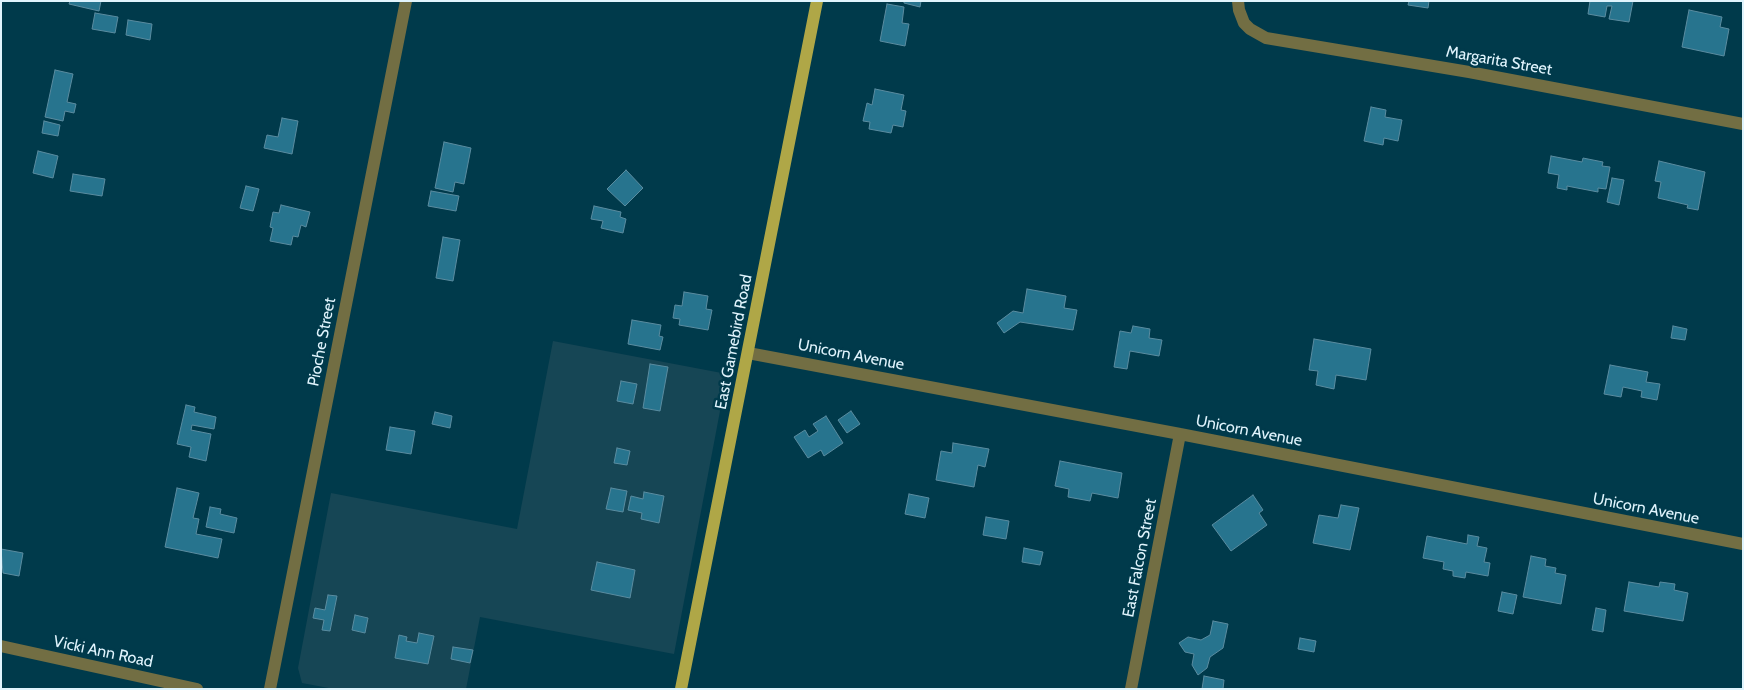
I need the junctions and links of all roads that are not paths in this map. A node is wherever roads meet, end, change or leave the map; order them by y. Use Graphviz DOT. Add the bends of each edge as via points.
graph roads {
  1 [pos="406,1"];
  2 [pos="817,1"];
  3 [pos="1238,1"];
  4 [pos="1743,124"];
  5 [pos="748,353"];
  6 [pos="1180,434"];
  7 [pos="1743,544"];
  8 [pos="1,646"];
  9 [pos="197,689"];
  10 [pos="270,689"];
  11 [pos="681,689"];
  12 [pos="1131,689"];
  1 -- 10 [label="street, Pioche Street"];
  2 -- 5 [label="main road, East Gamebird Road"];
  3 -- 4 [label="street, Margarita Street" via="1244,23 1266,38 1469,72"];
  5 -- 6 [label="street, Unicorn Avenue"];
  5 -- 11 [label="main road, East Gamebird Road"];
  6 -- 7 [label="street, Unicorn Avenue"];
  6 -- 12 [label="street, East Falcon Street"];
  8 -- 9 [label="street, Vicki Ann Road"];
}
